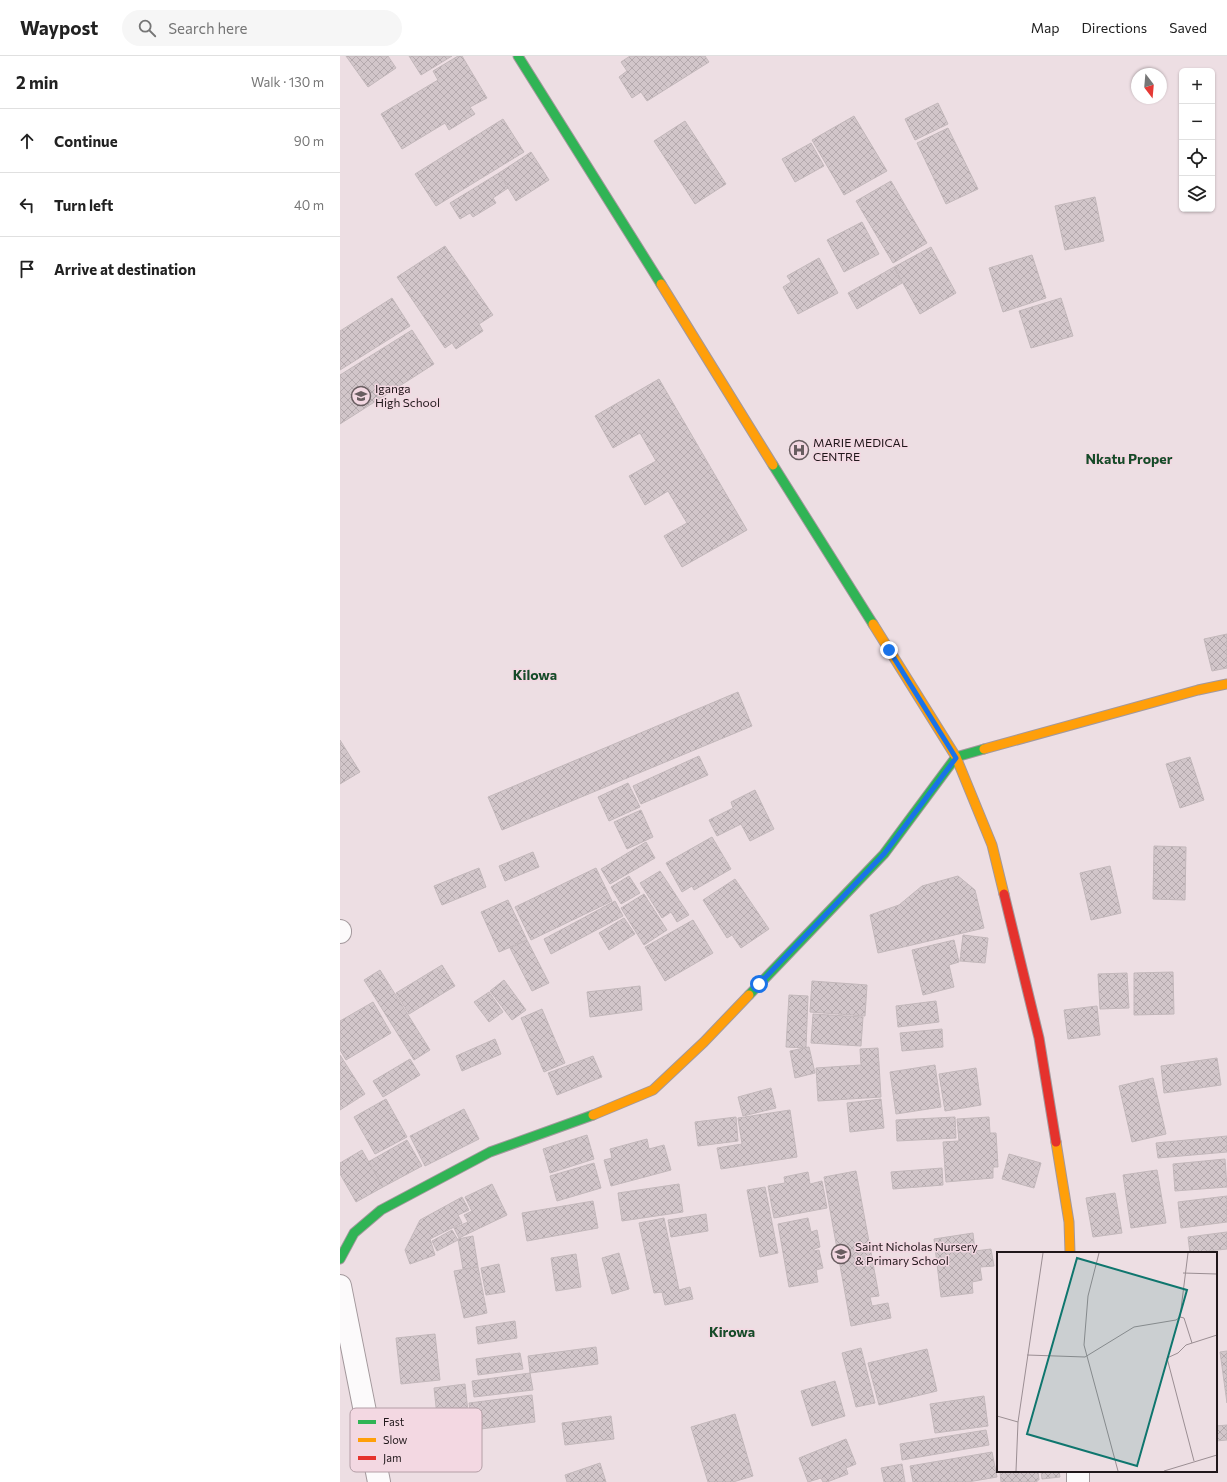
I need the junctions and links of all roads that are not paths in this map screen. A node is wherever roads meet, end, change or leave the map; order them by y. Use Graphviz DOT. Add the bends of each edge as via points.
graph roads {
  1 [pos="518,56"];
  2 [pos="1227,684"];
  3 [pos="956,758"];
  4 [pos="1070,1252"];
  5 [pos="340,1259"];
  6 [pos="340,1286"];
  7 [pos="364,1408"];
  8 [pos="377,1472"];
  9 [pos="379,1482"];
  1 -- 3 [label="street"];
  2 -- 3 [label="street"];
  3 -- 4 [label="street" via="992,845 1039,1038 1069,1222"];
  3 -- 5 [label="street" via="884,854 704,1042 653,1090 490,1152 381,1210 354,1233"];
  6 -- 7 [label="street"];
  8 -- 9 [label="street"];
}
